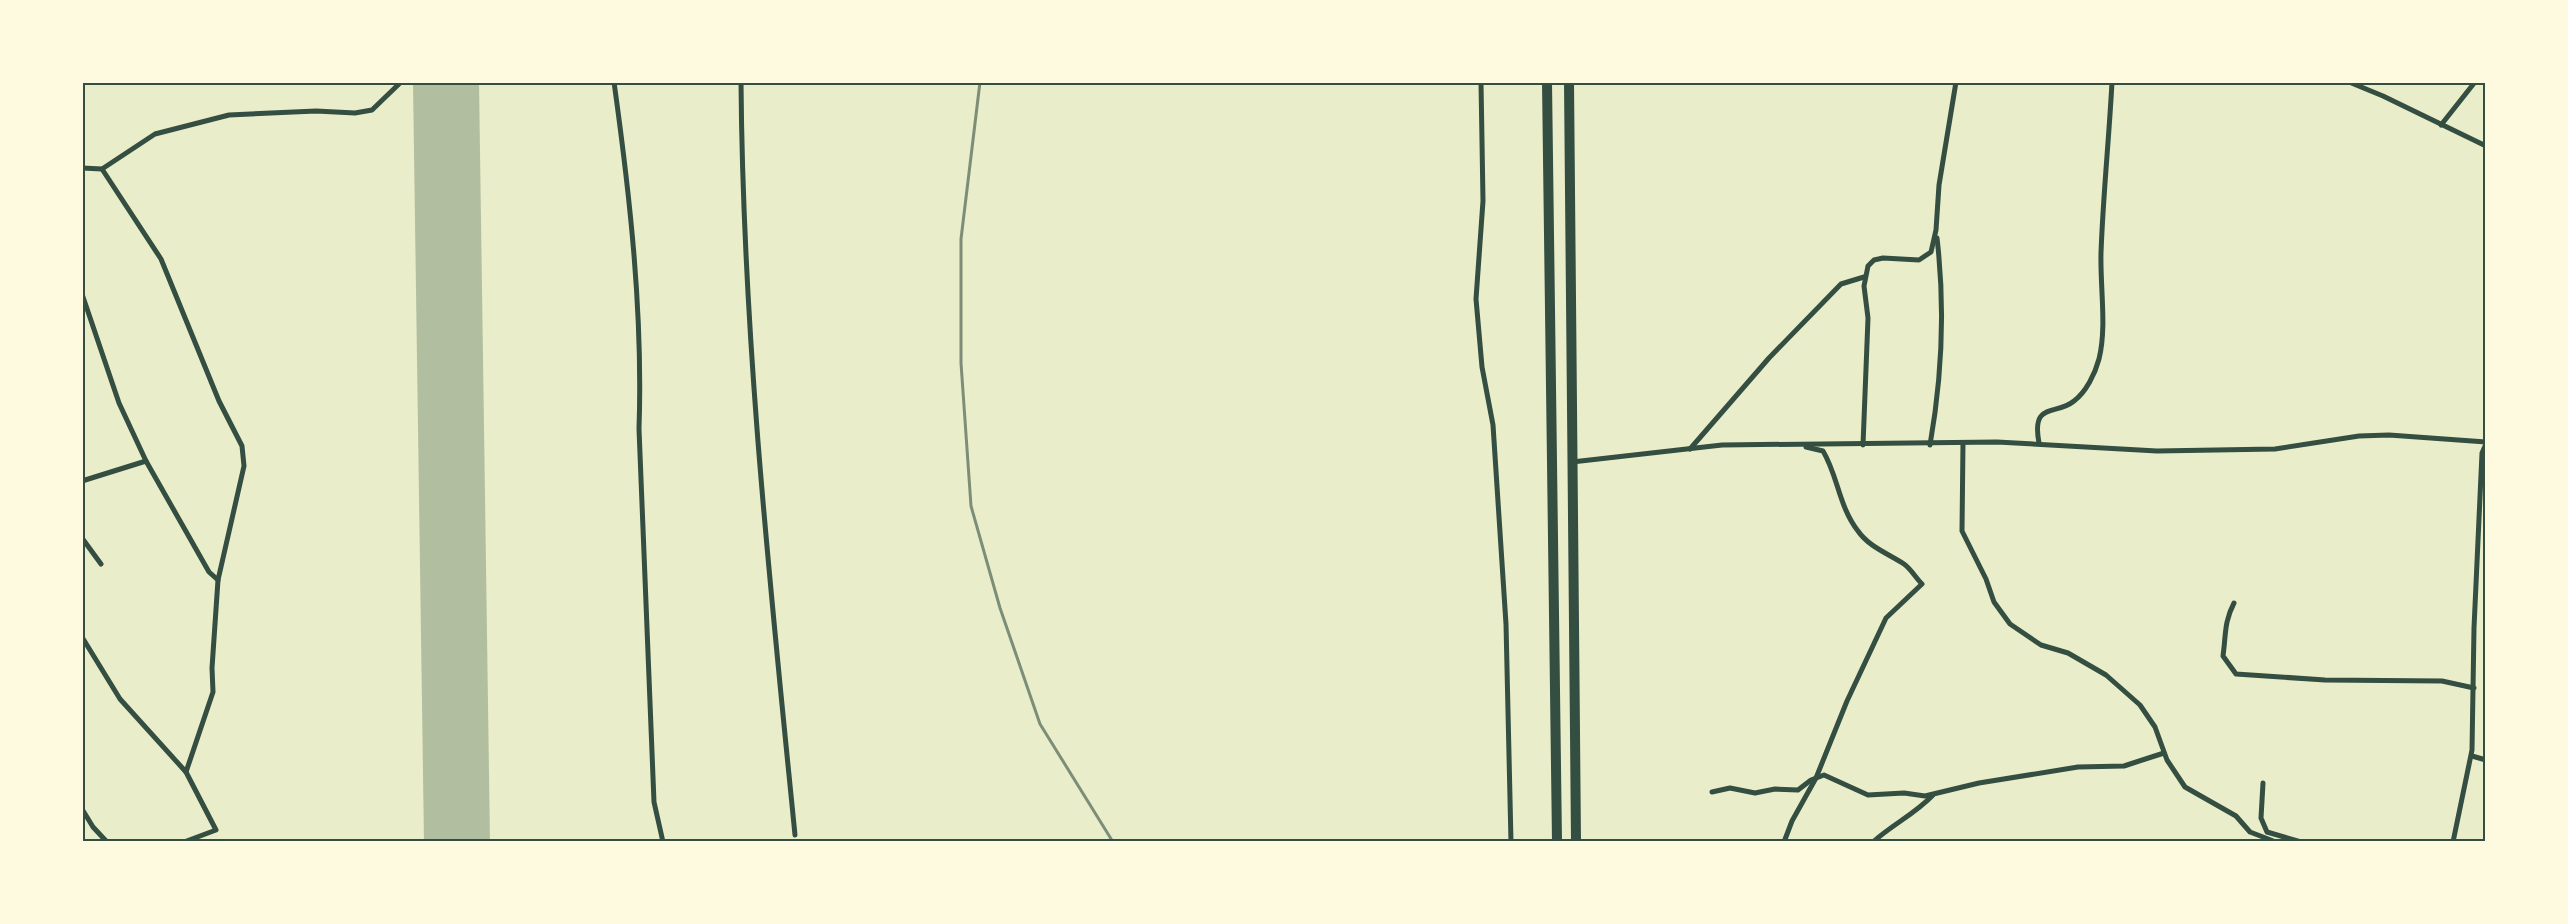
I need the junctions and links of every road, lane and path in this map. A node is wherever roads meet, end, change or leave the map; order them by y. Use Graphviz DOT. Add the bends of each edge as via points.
graph roads {
  1 [pos="401,82"];
  2 [pos="614,82"];
  3 [pos="741,82"];
  4 [pos="1481,82"];
  5 [pos="1546,82"];
  6 [pos="1569,82"];
  7 [pos="1956,82"];
  8 [pos="2112,82"];
  9 [pos="2349,82"];
  10 [pos="2475,82"];
  11 [pos="2441,125"];
  12 [pos="2486,146"];
  13 [pos="82,168"];
  14 [pos="102,169"];
  15 [pos="1936,230"];
  16 [pos="1864,277"];
  17 [pos="82,294"];
  18 [pos="2039,443"];
  19 [pos="2486,443"];
  20 [pos="1796,444"];
  21 [pos="1930,444"];
  22 [pos="1962,444"];
  23 [pos="1862,445"];
  24 [pos="1690,448"];
  25 [pos="146,461"];
  26 [pos="1572,462"];
  27 [pos="82,481"];
  28 [pos="82,538"];
  29 [pos="101,564"];
  30 [pos="218,580"];
  31 [pos="2234,603"];
  32 [pos="82,637"];
  33 [pos="2474,688"];
  34 [pos="2164,753"];
  35 [pos="2472,756"];
  36 [pos="2486,760"];
  37 [pos="186,772"];
  38 [pos="1816,778"];
  39 [pos="2264,783"];
  40 [pos="1712,792"];
  41 [pos="1933,795"];
  42 [pos="82,809"];
  43 [pos="794,835"];
  44 [pos="2290,840"];
  45 [pos="107,842"];
  46 [pos="184,842"];
  47 [pos="663,842"];
  48 [pos="1511,842"];
  49 [pos="1557,842"];
  50 [pos="1576,842"];
  51 [pos="1784,842"];
  52 [pos="1873,842"];
  53 [pos="2277,842"];
  54 [pos="2301,842"];
  55 [pos="2453,842"];
  1 -- 14 [label="street" via="372,110 229,115 155,134"];
  2 -- 47 [label="street" via="631,211 641,377 639,429 654,802"];
  3 -- 43 [label="street" via="741,155 758,452"];
  4 -- 48 [label="street" via="1483,201 1476,298 1482,367 1493,425 1506,624"];
  5 -- 49 [label="highway"];
  6 -- 26 [label="highway"];
  7 -- 15 [label="street" via="1939,185"];
  8 -- 18 [label="street" via="2101,253 2101,349 2093,374 2080,395 2072,403 2052,408 2040,420 2037,428"];
  9 -- 11 [label="street"];
  10 -- 11 [label="street"];
  11 -- 12 [label="street"];
  13 -- 14 [label="street"];
  14 -- 30 [label="street" via="161,259 219,400 242,446 244,466"];
  15 -- 16 [label="street" via="1934,246 1925,257 1919,260 1874,260"];
  15 -- 21 [label="street" via="1942,280 1938,378"];
  16 -- 23 [label="street" via="1868,318"];
  16 -- 24 [label="street" via="1841,284 1769,358"];
  17 -- 25 [label="street" via="119,403"];
  18 -- 19 [label="street" via="2158,450 2275,449 2376,435"];
  18 -- 22 [label="street"];
  19 -- 33 [label="street" via="2482,453 2476,573"];
  20 -- 23 [label="street"];
  20 -- 24 [label="street"];
  20 -- 38 [label="street" via="1823,450 1846,512 1858,532 1906,566 1922,584 1886,618"];
  21 -- 22 [label="street"];
  21 -- 23 [label="street"];
  22 -- 34 [label="street" via="1962,530 1994,602 2010,624 2041,645 2068,653 2106,675 2140,705 2155,727"];
  24 -- 26 [label="street"];
  25 -- 27 [label="street"];
  25 -- 30 [label="street" via="210,572"];
  26 -- 50 [label="highway"];
  28 -- 29 [label="street"];
  30 -- 37 [label="street" via="213,692"];
  31 -- 33 [label="street" via="2225,621 2222,656 2236,674 2326,680 2442,681"];
  32 -- 37 [label="street" via="120,698"];
  33 -- 35 [label="street"];
  34 -- 41 [label="street" via="2124,766 2071,768 1979,783"];
  34 -- 53 [label="street" via="2186,787 2236,816 2250,832"];
  35 -- 36 [label="street"];
  35 -- 55 [label="street"];
  37 -- 46 [label="street" via="216,830"];
  38 -- 40 [label="street" via="1798,790 1756,793 1730,788"];
  38 -- 41 [label="street" via="1824,775 1868,795"];
  38 -- 51 [label="street"];
  39 -- 44 [label="street" via="2261,818 2267,832"];
  41 -- 52 [label="street"];
  42 -- 45 [label="street"];
  44 -- 53 [label="street"];
  44 -- 54 [label="street"];
}
